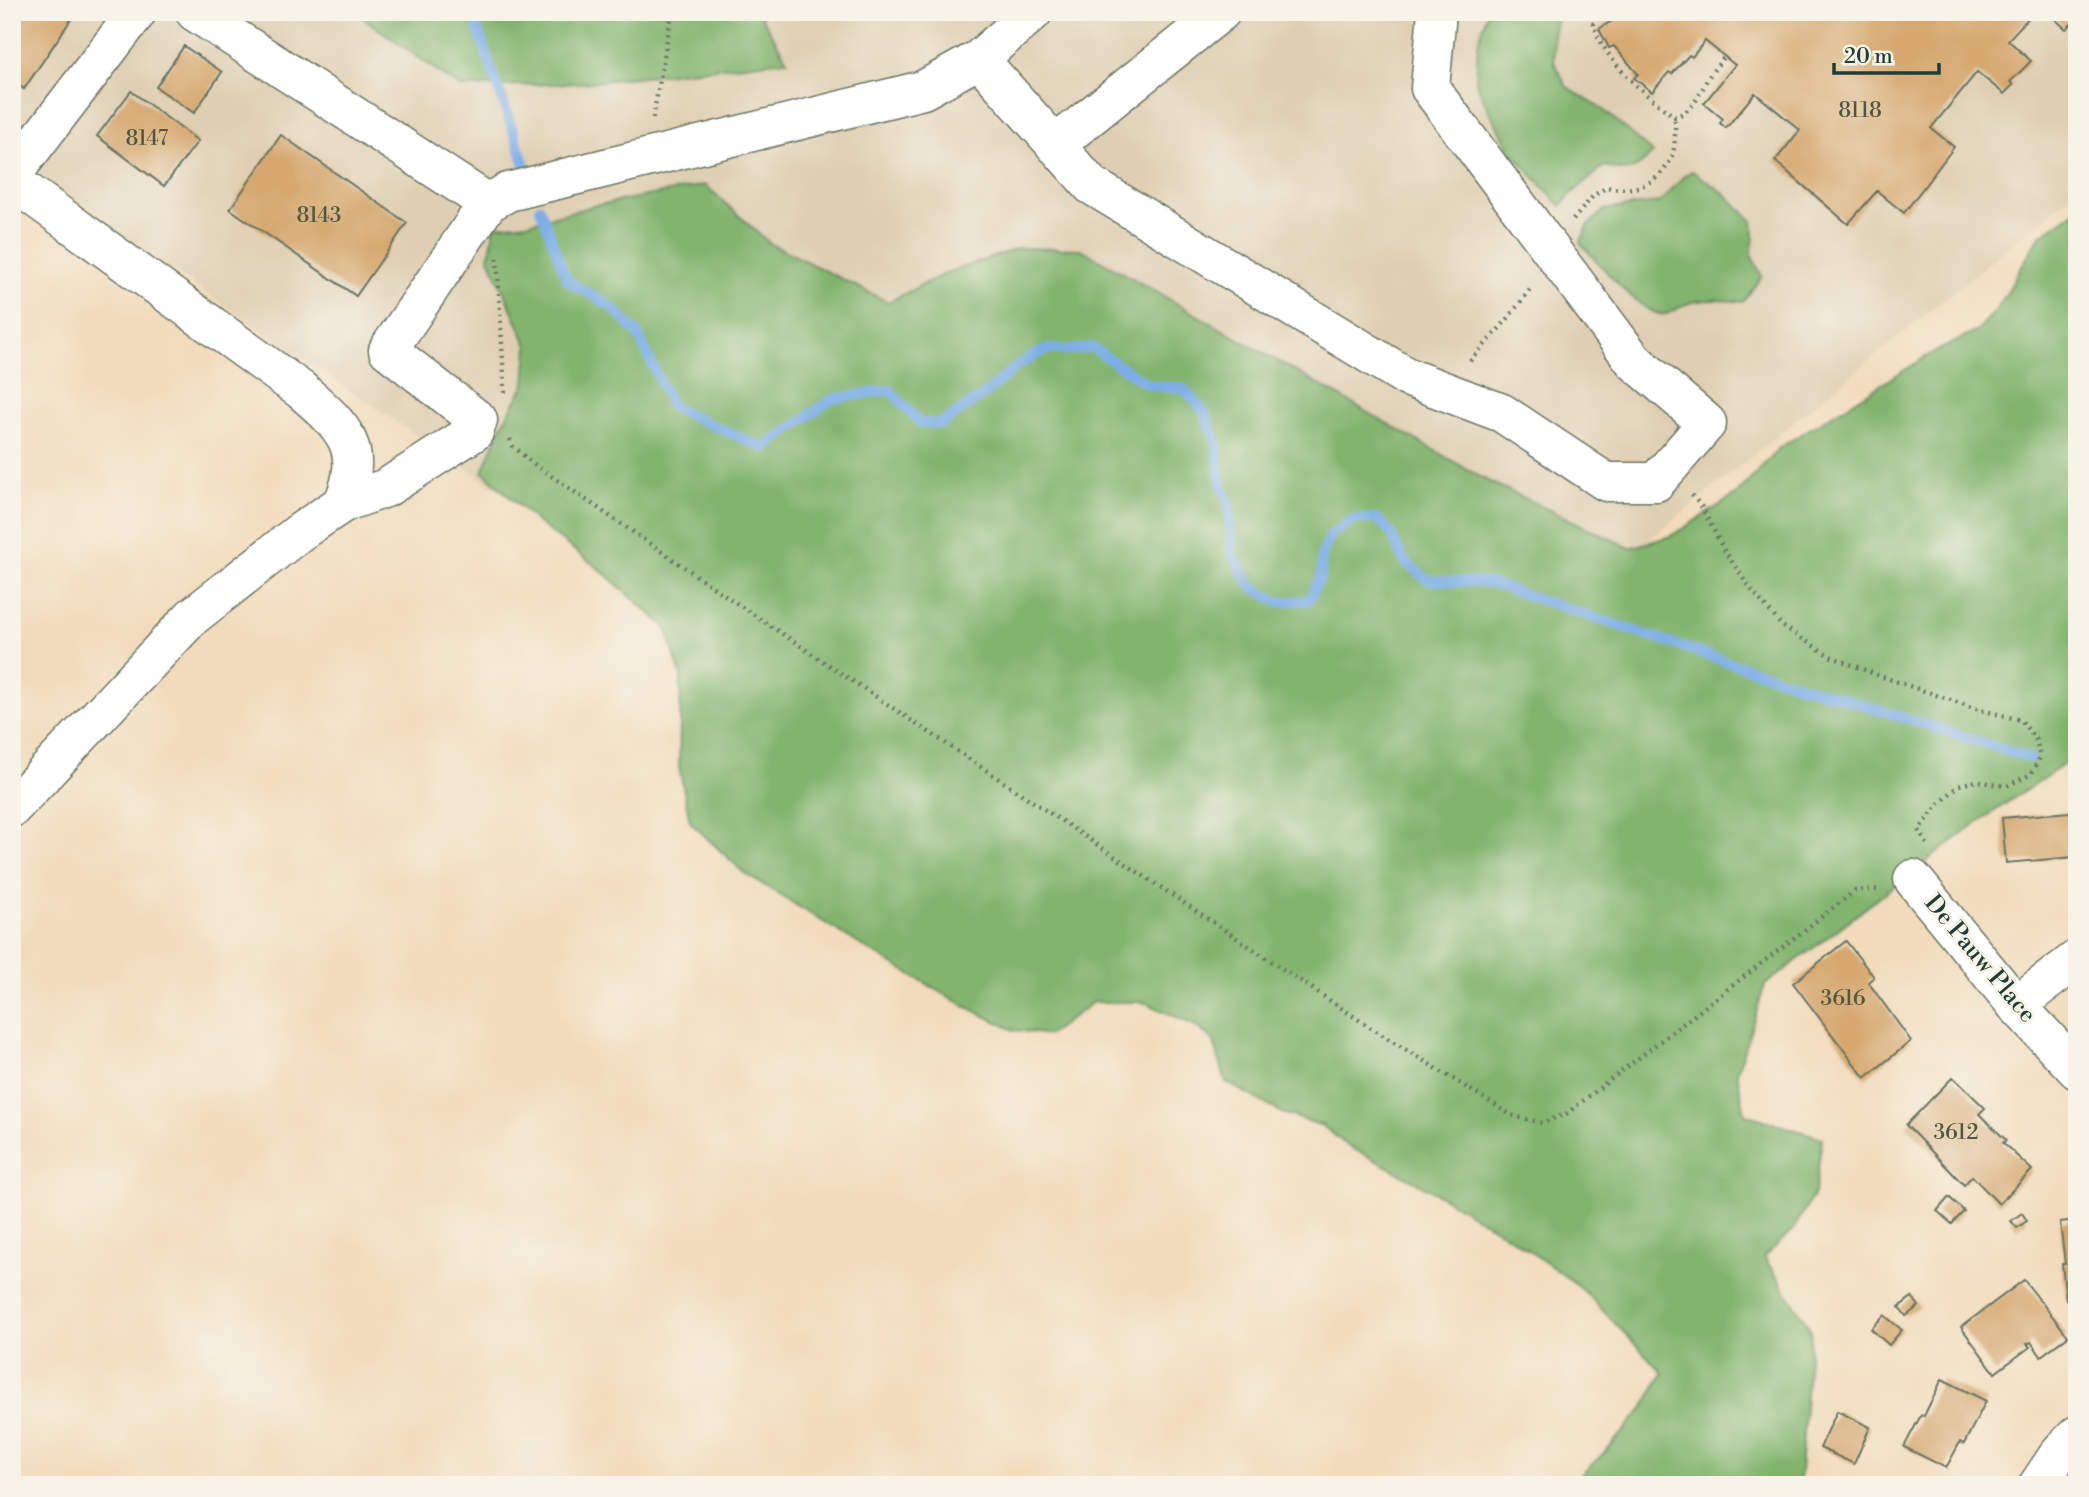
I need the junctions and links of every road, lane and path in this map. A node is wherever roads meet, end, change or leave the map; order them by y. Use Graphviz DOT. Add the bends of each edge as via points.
graph roads {
  1 [pos="137,12"];
  2 [pos="195,12"];
  3 [pos="672,12"];
  4 [pos="1033,12"];
  5 [pos="1221,12"];
  6 [pos="1437,12"];
  7 [pos="1603,12"];
  8 [pos="1725,56"];
  9 [pos="979,59"];
  10 [pos="1055,145"];
  11 [pos="653,156"];
  12 [pos="12,175"];
  13 [pos="12,181"];
  14 [pos="488,203"];
  15 [pos="497,255"];
  16 [pos="505,401"];
  17 [pos="510,436"];
  18 [pos="1668,468"];
  19 [pos="343,503"];
  20 [pos="12,808"];
  21 [pos="1921,865"];
  22 [pos="2077,959"];
  23 [pos="2016,1005"];
  24 [pos="2077,1070"];
  25 [pos="2077,1435"];
  26 [pos="2038,1485"];
  1 -- 12 [label="street"];
  2 -- 14 [label="street"];
  3 -- 11 [label="path" via="653,111"];
  4 -- 9 [label="street"];
  5 -- 10 [label="street"];
  6 -- 18 [label="street" via="1430,88 1634,361 1707,423"];
  7 -- 8 [label="path" via="1593,24 1597,36 1620,69 1675,117 1696,103"];
  9 -- 10 [label="street"];
  9 -- 11 [label="street" via="923,90"];
  10 -- 18 [label="street" via="1091,185 1407,377 1502,413 1606,482 1656,482"];
  11 -- 14 [label="street" via="508,192"];
  13 -- 19 [label="street" via="302,390 338,422 353,454 352,482"];
  14 -- 19 [label="street" via="388,350 478,420 474,432 386,488"];
  15 -- 16 [label="path"];
  17 -- 21 [label="path" via="513,446 531,462 751,613 1371,1028 1511,1115 1542,1123 1566,1114 1855,891 1892,888"];
  18 -- 21 [label="path" via="1702,506 1743,579 1782,626 1830,656 1880,676 2021,720 2036,740 2040,757 2031,774 2007,786 1977,781 1959,785 1939,804 1919,830"];
  19 -- 20 [label="street" via="192,617"];
  21 -- 23 [label="street, De Pauw Place"];
  22 -- 23 [label="street"];
  23 -- 24 [label="street, De Pauw Place"];
  25 -- 26 [label="street"];
}
